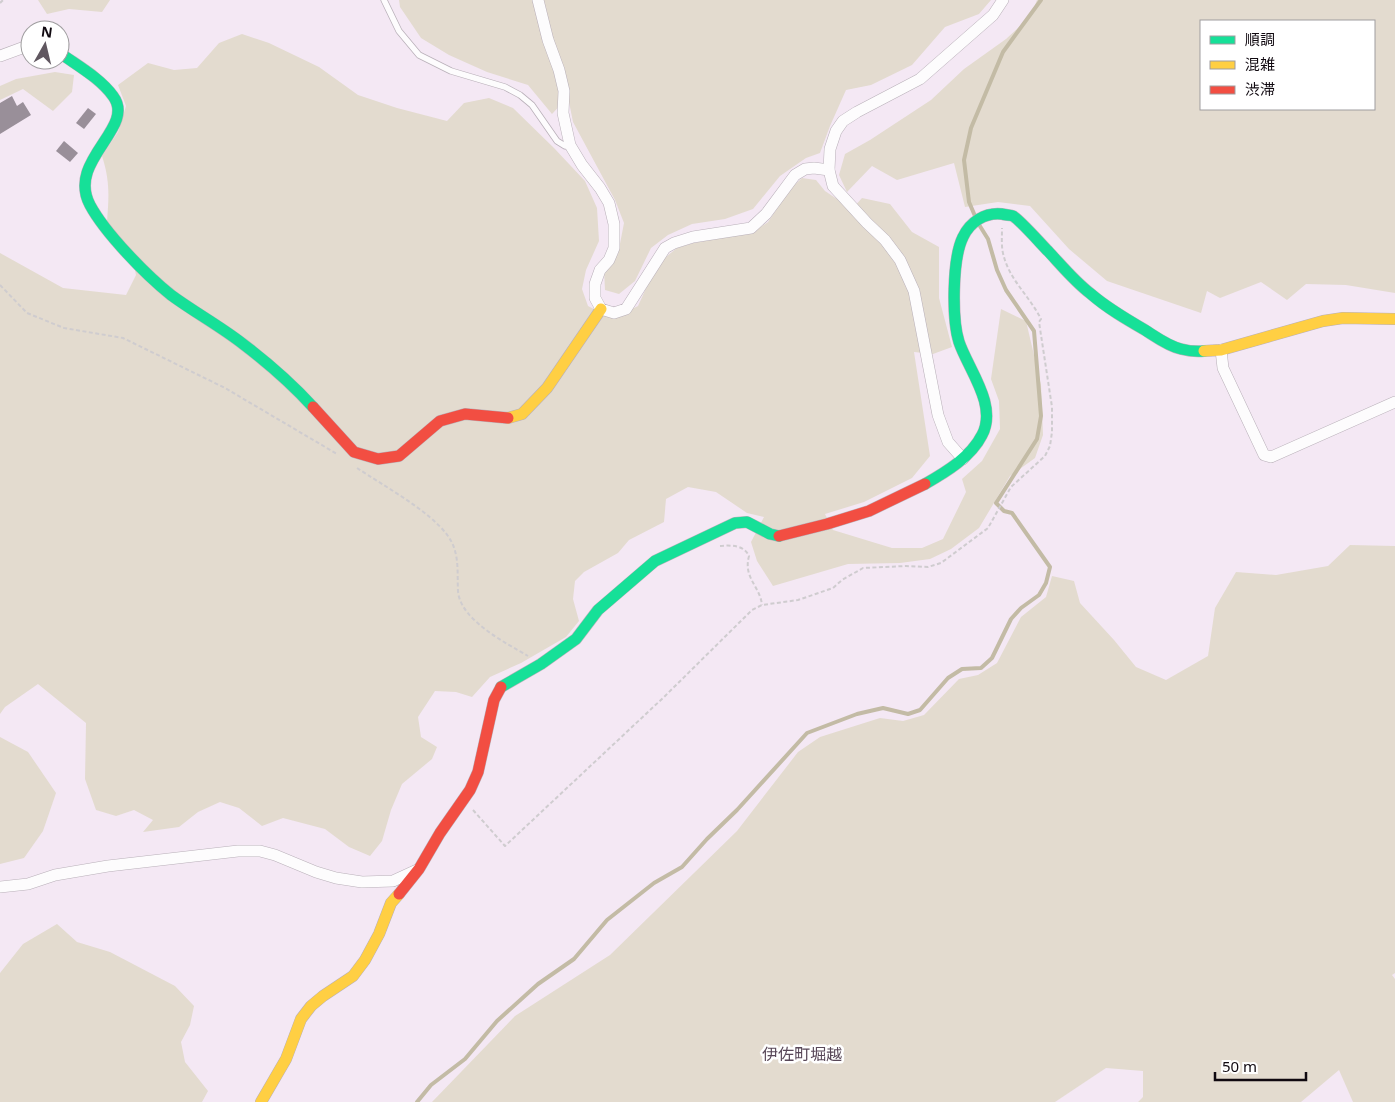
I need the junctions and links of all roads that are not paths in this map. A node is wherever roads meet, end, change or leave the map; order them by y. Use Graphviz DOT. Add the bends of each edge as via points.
graph roads {
  1 [pos="384,0"];
  2 [pos="538,0"];
  3 [pos="1003,0"];
  4 [pos="20,49"];
  5 [pos="0,56"];
  6 [pos="70,60"];
  7 [pos="570,145"];
  8 [pos="829,170"];
  9 [pos="601,309"];
  10 [pos="1395,319"];
  11 [pos="1221,350"];
  12 [pos="1395,402"];
  13 [pos="963,459"];
  14 [pos="419,869"];
  15 [pos="0,887"];
  16 [pos="261,1102"];
  1 -- 7 [label="lane" via="399,31 419,55 451,71 506,87 520,95 532,105 557,141"];
  2 -- 7 [label="street" via="560,70 564,90 563,113"];
  3 -- 8 [label="street" via="993,15 920,80 843,121 830,149"];
  4 -- 5 [label="street"];
  6 -- 9 [label="street" via="96,79 113,96 119,108 115,125 88,168 84,190 106,229 170,294 242,343 294,386 354,452 378,459 399,456 440,421 466,414 510,418 522,414 547,388"];
  7 -- 9 [label="street" via="609,203 614,224 614,248 594,284 595,298"];
  8 -- 9 [label="street" via="805,169 795,175 766,214 751,228 693,237 665,248 626,309 614,313"];
  8 -- 13 [label="street" via="832,186 900,260 914,291 938,415 948,442"];
  10 -- 11 [label="street" via="1322,321"];
  11 -- 12 [label="street" via="1222,368 1264,454 1272,456"];
  11 -- 13 [label="street" via="1196,352 1161,340 1090,294 1013,216 988,214 975,220 964,231 955,282 958,341 983,391 986,415 983,433"];
  13 -- 14 [label="street" via="890,502 854,516 781,536 747,522 735,523 655,561 608,601 576,640 502,686 494,700 478,772 462,804"];
  14 -- 15 [label="street" via="393,881 362,882 316,872 260,851 238,851 108,866"];
  14 -- 16 [label="street" via="391,903 379,934 354,976 323,996 301,1019 286,1059"];
}
